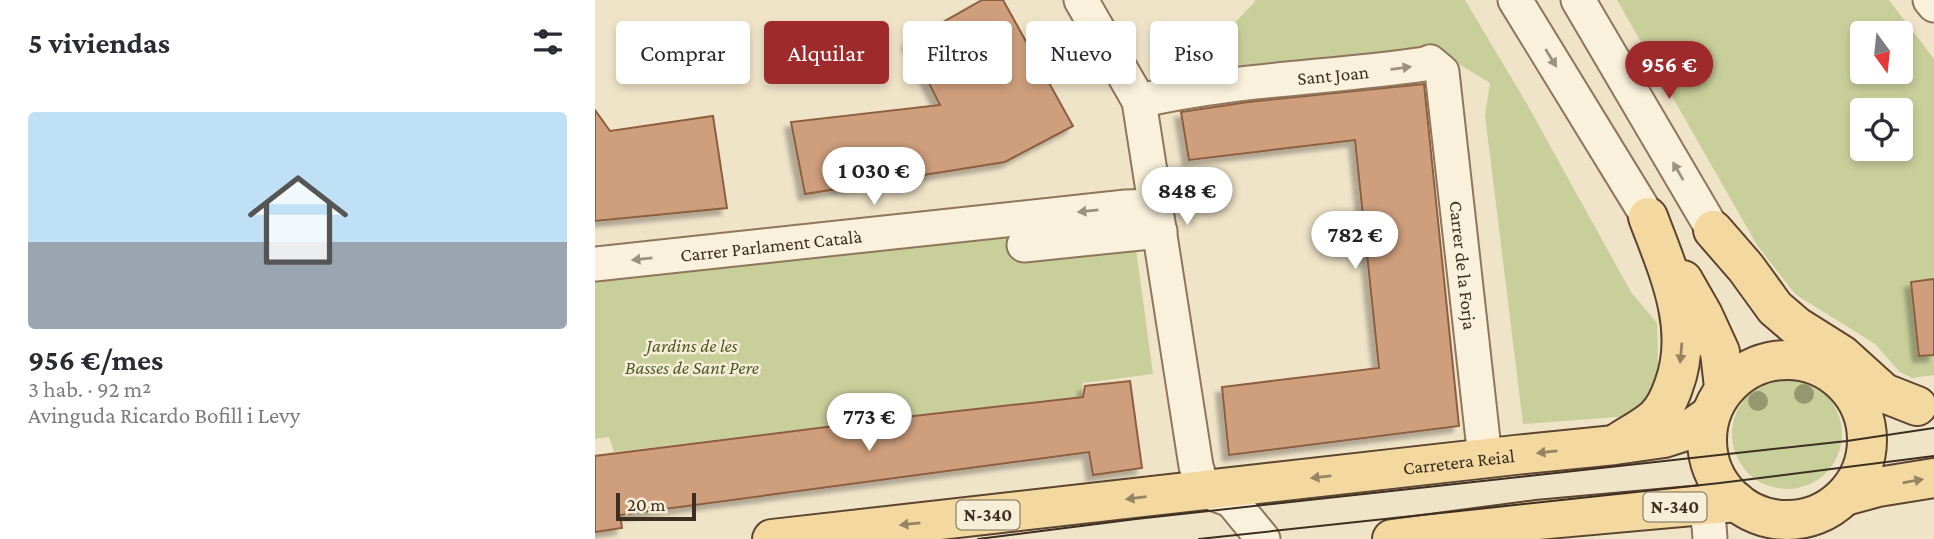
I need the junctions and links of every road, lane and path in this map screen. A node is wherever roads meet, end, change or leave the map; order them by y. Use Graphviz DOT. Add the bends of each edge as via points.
graph roads {
  1 [pos="1081,0"];
  2 [pos="1515,0"];
  3 [pos="1578,0"];
  4 [pos="1930,0"];
  5 [pos="1934,5"];
  6 [pos="1442,72"];
  7 [pos="1139,101"];
  8 [pos="1648,217"];
  9 [pos="1158,219"];
  10 [pos="1713,230"];
  11 [pos="1024,245"];
  12 [pos="595,264"];
  13 [pos="1792,359"];
  14 [pos="1717,401"];
  15 [pos="1925,405"];
  16 [pos="1863,412"];
  17 [pos="1615,445"];
  18 [pos="1485,458"];
  19 [pos="1934,478"];
  20 [pos="1203,490"];
  21 [pos="1845,496"];
  22 [pos="1717,516"];
  23 [pos="1497,532"];
  24 [pos="772,539"];
  25 [pos="1263,539"];
  26 [pos="1392,539"];
  1 -- 7 [label="street"];
  2 -- 8 [label="street, one-way"];
  10 -- 3 [label="street, one-way"];
  4 -- 5 [label="street"];
  7 -- 6 [label="street, Sant Joan, one-way" via="1194,89 1430,62"];
  6 -- 18 [label="street, Carrer de la Forja"];
  7 -- 9 [label="street"];
  8 -- 14 [label="main road" via="1720,352"];
  8 -- 17 [label="main road, one-way" via="1673,283 1682,349 1670,397 1657,417"];
  9 -- 11 [label="street"];
  9 -- 12 [label="street, Carrer Parlament Català, one-way" via="1126,207"];
  9 -- 20 [label="street"];
  10 -- 13 [label="main road" via="1730,278"];
  10 -- 15 [label="main road" via="1775,308 1796,326 1849,361 1884,393"];
  13 -- 14 [label="main road, N-340" via="1762,363"];
  13 -- 16 [label="main road" via="1821,369 1845,387"];
  14 -- 17 [label="main road, Carretera Reial / N-340" via="1689,430"];
  14 -- 22 [label="main road, N-340" via="1708,441 1720,483"];
  15 -- 16 [label="main road"];
  16 -- 21 [label="main road, N-340" via="1867,452"];
  17 -- 18 [label="main road, Carretera Reial / N-340, one-way"];
  18 -- 20 [label="main road, Carretera Reial / N-340, one-way"];
  21 -- 19 [label="main road, N-340, one-way"];
  20 -- 24 [label="main road, Carretera Reial / N-340, one-way"];
  20 -- 25 [label="street" via="1231,500"];
  21 -- 22 [label="main road, N-340" via="1818,513 1797,519 1755,513"];
  22 -- 23 [label="main road, N-340" via="1537,520"];
  23 -- 26 [label="main road, N-340"];
}
